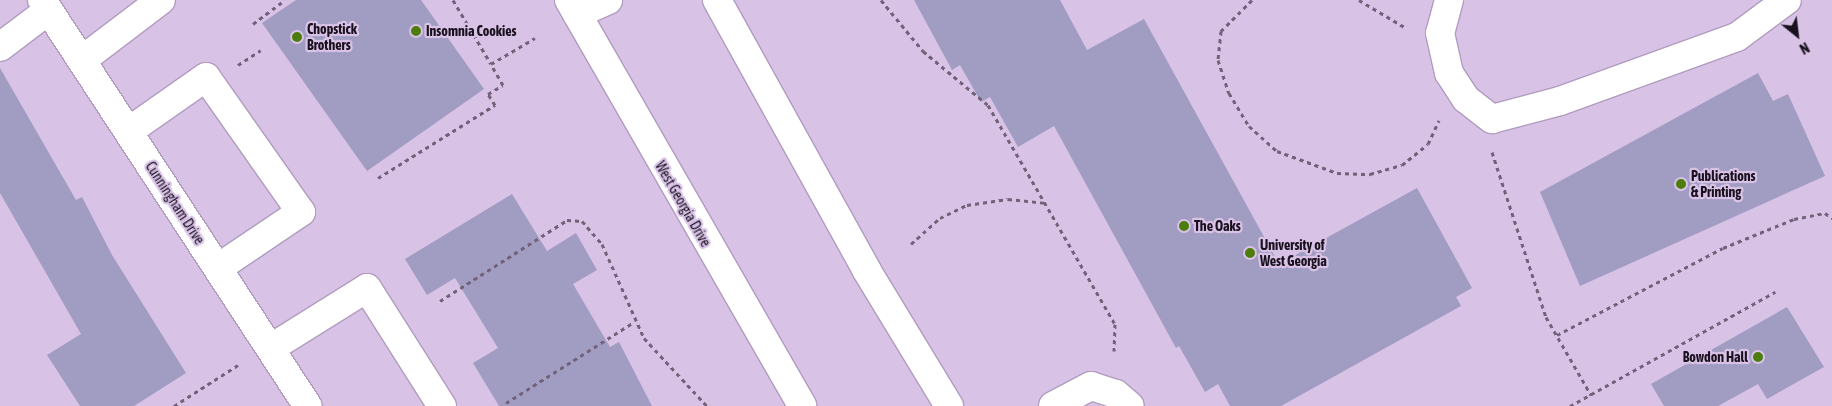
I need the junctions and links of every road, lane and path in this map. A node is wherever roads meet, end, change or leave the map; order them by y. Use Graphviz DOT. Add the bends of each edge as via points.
graph roads {
  1 [pos="161,0"];
  2 [pos="285,0"];
  3 [pos="453,0"];
  4 [pos="608,0"];
  5 [pos="716,0"];
  6 [pos="881,0"];
  7 [pos="1252,0"];
  8 [pos="1359,0"];
  9 [pos="1449,0"];
  10 [pos="1787,0"];
  11 [pos="46,5"];
  12 [pos="573,7"];
  13 [pos="253,24"];
  14 [pos="536,38"];
  15 [pos="0,47"];
  16 [pos="82,60"];
  17 [pos="491,64"];
  18 [pos="1446,64"];
  19 [pos="1492,119"];
  20 [pos="129,130"];
  21 [pos="378,178"];
  22 [pos="1046,204"];
  23 [pos="1832,218"];
  24 [pos="911,244"];
  25 [pos="218,268"];
  26 [pos="1775,292"];
  27 [pos="440,301"];
  28 [pos="634,322"];
  29 [pos="1557,335"];
  30 [pos="271,348"];
  31 [pos="1114,351"];
  32 [pos="238,365"];
  33 [pos="1591,395"];
  34 [pos="506,403"];
  35 [pos="174,406"];
  36 [pos="308,406"];
  37 [pos="442,406"];
  38 [pos="707,406"];
  39 [pos="802,406"];
  40 [pos="949,406"];
  41 [pos="1053,406"];
  42 [pos="1130,406"];
  43 [pos="1570,406"];
  1 -- 16 [label="street"];
  2 -- 13 [label="path"];
  3 -- 17 [label="path"];
  4 -- 12 [label="street"];
  5 -- 40 [label="street" via="867,271"];
  6 -- 22 [label="path" via="923,51 988,105"];
  7 -- 18 [label="path" via="1221,30 1218,60 1229,93 1249,126 1276,151 1309,165 1338,173 1370,174 1402,165 1428,144 1446,106"];
  8 -- 18 [label="path"];
  9 -- 18 [label="street" via="1440,33"];
  10 -- 19 [label="street" via="1737,38 1560,102"];
  11 -- 15 [label="street"];
  11 -- 16 [label="street, Cunningham Drive"];
  12 -- 39 [label="street, West Georgia Drive"];
  14 -- 17 [label="path"];
  16 -- 20 [label="street, Cunningham Drive"];
  17 -- 21 [label="path" via="504,85 488,94 495,105"];
  18 -- 19 [label="street" via="1466,99"];
  19 -- 29 [label="path" via="1491,148 1538,293"];
  20 -- 25 [label="street, Cunningham Drive"];
  20 -- 25 [label="street" via="206,77 301,212"];
  22 -- 24 [label="path" via="1008,199 967,205 940,218"];
  22 -- 31 [label="path" via="1115,324"];
  23 -- 29 [label="path" via="1825,213 1794,219 1723,248"];
  25 -- 30 [label="street, Cunningham Drive"];
  26 -- 33 [label="path"];
  27 -- 28 [label="path" via="575,219 602,244"];
  28 -- 34 [label="path"];
  28 -- 38 [label="path" via="658,355"];
  29 -- 33 [label="path"];
  30 -- 36 [label="street, Cunningham Drive"];
  30 -- 37 [label="street" via="367,288"];
  32 -- 35 [label="path"];
  33 -- 43 [label="path"];
  41 -- 42 [label="street" via="1091,386 1116,394"];
}
